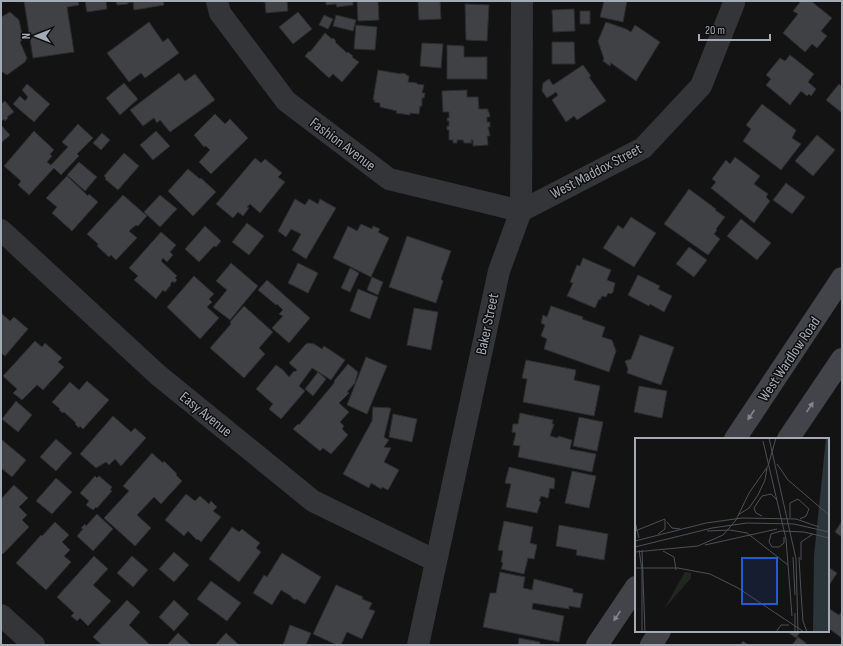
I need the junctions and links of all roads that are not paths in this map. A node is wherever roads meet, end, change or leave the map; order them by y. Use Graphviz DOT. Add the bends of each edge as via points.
graph roads {
  1 [pos="218,1"];
  2 [pos="522,1"];
  3 [pos="734,1"];
  4 [pos="521,211"];
  5 [pos="1,230"];
  6 [pos="842,278"];
  7 [pos="842,359"];
  8 [pos="736,438"];
  9 [pos="789,438"];
  10 [pos="436,561"];
  11 [pos="635,588"];
  12 [pos="1,615"];
  13 [pos="659,632"];
  14 [pos="34,645"];
  15 [pos="418,645"];
  16 [pos="597,645"];
  17 [pos="651,645"];
  1 -- 4 [label="street, Fashion Avenue" via="220,13 286,101 389,179"];
  2 -- 4 [label="street, Baker Street"];
  3 -- 4 [label="street, West Maddox Street" via="701,86 643,148"];
  4 -- 10 [label="street, Baker Street" via="499,271"];
  5 -- 10 [label="street, Easy Avenue" via="158,375 313,501"];
  6 -- 8 [label="main road, West Wardlow Road, one-way"];
  9 -- 7 [label="main road, one-way"];
  10 -- 15 [label="street, Baker Street"];
  11 -- 16 [label="main road, one-way"];
  12 -- 14 [label="street"];
  13 -- 17 [label="main road"];
}
